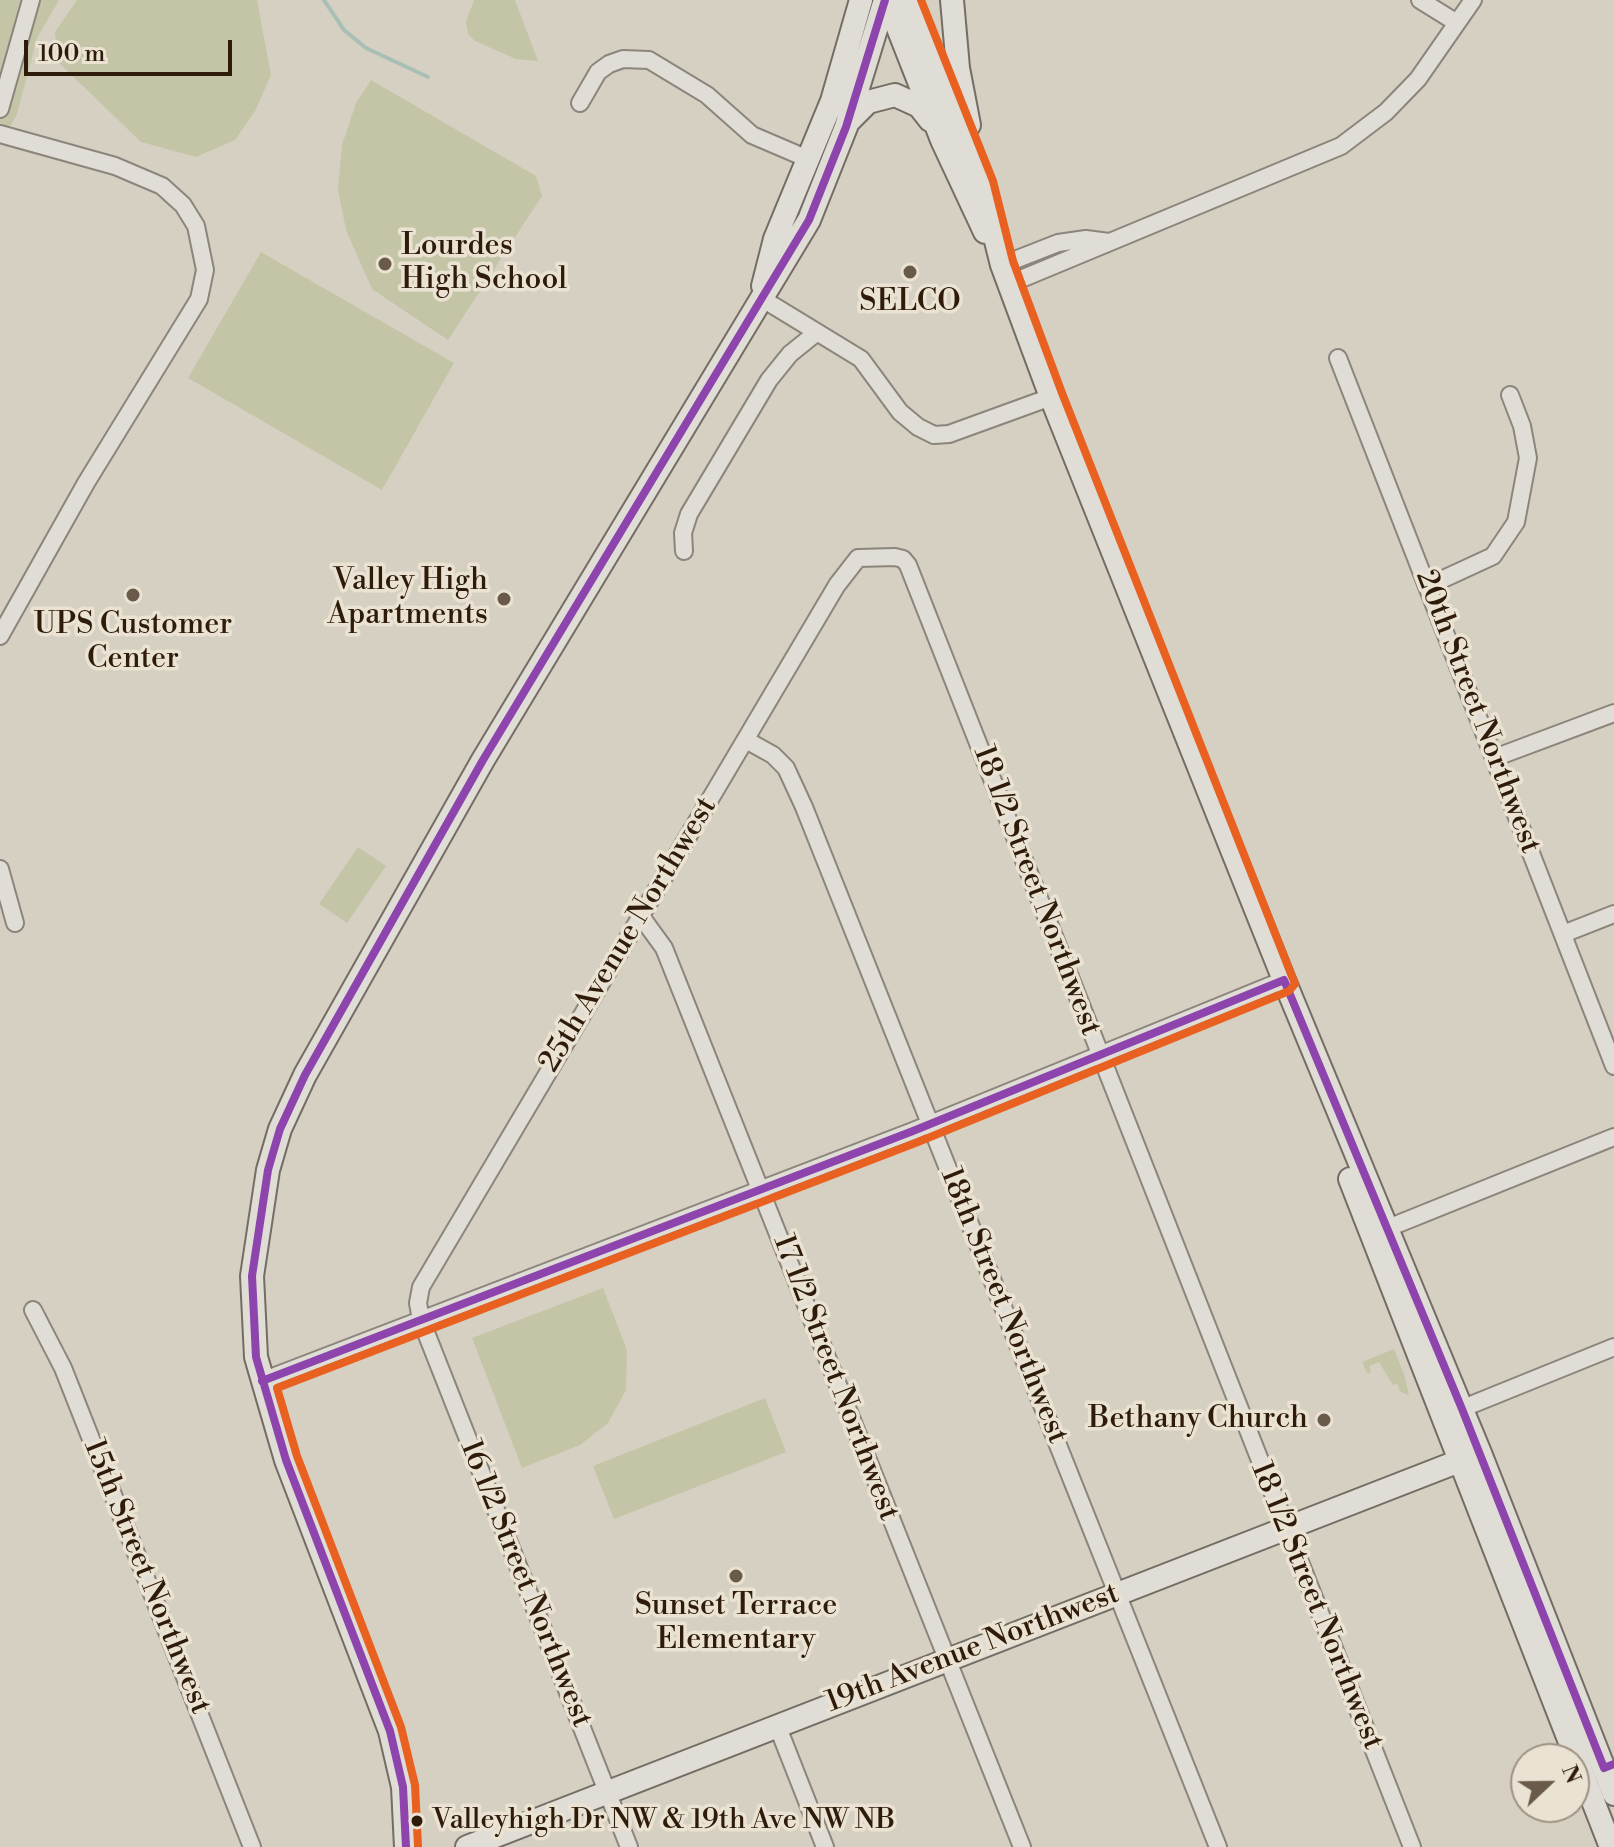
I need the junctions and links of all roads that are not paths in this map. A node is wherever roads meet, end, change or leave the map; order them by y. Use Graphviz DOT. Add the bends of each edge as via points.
graph roads {
  1 [pos="31,0"];
  2 [pos="861,0"];
  3 [pos="886,0"];
  4 [pos="908,0"];
  5 [pos="952,0"];
  6 [pos="1420,0"];
  7 [pos="1473,0"];
  8 [pos="1457,23"];
  9 [pos="580,103"];
  10 [pos="0,109"];
  11 [pos="846,127"];
  12 [pos="0,134"];
  13 [pos="942,140"];
  14 [pos="808,159"];
  15 [pos="982,185"];
  16 [pos="1006,274"];
  17 [pos="761,298"];
  18 [pos="816,333"];
  19 [pos="1338,358"];
  20 [pos="1510,395"];
  21 [pos="1051,397"];
  22 [pos="684,551"];
  23 [pos="858,558"];
  24 [pos="1428,586"];
  25 [pos="0,636"];
  26 [pos="1614,713"];
  27 [pos="746,740"];
  28 [pos="1494,758"];
  29 [pos="0,869"];
  30 [pos="1614,914"];
  31 [pos="640,915"];
  32 [pos="15,923"];
  33 [pos="1563,934"];
  34 [pos="1284,980"];
  35 [pos="1099,1054"];
  36 [pos="1614,1066"];
  37 [pos="930,1124"];
  38 [pos="1614,1137"];
  39 [pos="761,1190"];
  40 [pos="1379,1231"];
  41 [pos="33,1310"];
  42 [pos="421,1320"];
  43 [pos="1614,1347"];
  44 [pos="262,1381"];
  45 [pos="1452,1413"];
  46 [pos="1470,1456"];
  47 [pos="1285,1530"];
  48 [pos="1118,1592"];
  49 [pos="946,1658"];
  50 [pos="777,1725"];
  51 [pos="1600,1770"];
  52 [pos="607,1791"];
  53 [pos="1614,1794"];
  54 [pos="252,1847"];
  55 [pos="406,1847"];
  56 [pos="467,1847"];
  57 [pos="629,1847"];
  58 [pos="825,1847"];
  59 [pos="1022,1847"];
  60 [pos="1218,1847"];
  61 [pos="1412,1847"];
  62 [pos="1611,1847"];
  1 -- 10 [label="street"];
  2 -- 14 [label="main road" via="832,101"];
  3 -- 11 [label="main road"];
  3 -- 13 [label="main road"];
  4 -- 15 [label="main road"];
  5 -- 15 [label="main road" via="958,68"];
  6 -- 8 [label="street"];
  7 -- 8 [label="street"];
  8 -- 16 [label="street" via="1418,79 1341,146 1110,242 1058,243"];
  9 -- 14 [label="street" via="598,72 609,64 649,60 707,95 752,135"];
  11 -- 13 [label="main road" via="868,102 895,95 919,106"];
  11 -- 17 [label="main road" via="809,220"];
  12 -- 25 [label="street" via="147,178 175,196 196,226 205,270 199,299"];
  13 -- 16 [label="main road"];
  14 -- 17 [label="main road" via="775,239"];
  15 -- 16 [label="main road"];
  16 -- 21 [label="main road"];
  17 -- 18 [label="street"];
  17 -- 44 [label="main road" via="483,760 289,1107 268,1170 254,1251 251,1304"];
  18 -- 21 [label="street" via="861,359 900,412 934,435"];
  18 -- 22 [label="street" via="769,380 689,514"];
  19 -- 24 [label="street, 20th Street Northwest"];
  20 -- 24 [label="street" via="1527,448 1516,522 1493,556"];
  21 -- 34 [label="main road"];
  23 -- 27 [label="street, 25th Avenue Northwest"];
  23 -- 35 [label="street, 18 1/2 Street Northwest" via="895,557 908,565"];
  24 -- 28 [label="street, 20th Street Northwest"];
  26 -- 28 [label="street"];
  27 -- 31 [label="street, 25th Avenue Northwest"];
  27 -- 37 [label="street, 18th Street Northwest" via="773,755 794,784"];
  28 -- 33 [label="street, 20th Street Northwest"];
  29 -- 32 [label="street"];
  30 -- 33 [label="street"];
  31 -- 39 [label="street, 17 1/2 Street Northwest" via="664,948"];
  31 -- 42 [label="street, 25th Avenue Northwest" via="430,1269 418,1303"];
  33 -- 36 [label="street, 20th Street Northwest"];
  34 -- 35 [label="street"];
  34 -- 40 [label="main road"];
  35 -- 37 [label="street"];
  35 -- 47 [label="street, 18 1/2 Street Northwest"];
  37 -- 39 [label="street"];
  37 -- 48 [label="street, 18th Street Northwest"];
  38 -- 40 [label="street"];
  39 -- 42 [label="street"];
  39 -- 49 [label="street, 17 1/2 Street Northwest"];
  40 -- 45 [label="main road"];
  41 -- 54 [label="street, 15th Street Northwest" via="63,1368"];
  42 -- 44 [label="street"];
  42 -- 52 [label="street, 16 1/2 Street Northwest"];
  43 -- 45 [label="street"];
  44 -- 55 [label="main road" via="286,1460 390,1731 403,1787"];
  45 -- 46 [label="main road"];
  46 -- 47 [label="main road, 19th Avenue Northwest"];
  46 -- 51 [label="main road"];
  47 -- 48 [label="main road, 19th Avenue Northwest"];
  47 -- 61 [label="street, 18 1/2 Street Northwest"];
  48 -- 49 [label="main road, 19th Avenue Northwest"];
  48 -- 60 [label="street, 18th Street Northwest"];
  49 -- 50 [label="main road, 19th Avenue Northwest"];
  49 -- 59 [label="street, 17 1/2 Street Northwest"];
  50 -- 52 [label="main road, 19th Avenue Northwest"];
  50 -- 58 [label="street"];
  51 -- 53 [label="main road"];
  51 -- 62 [label="main road"];
  52 -- 56 [label="main road, 19th Avenue Northwest"];
  52 -- 57 [label="street, 16 1/2 Street Northwest"];
}
